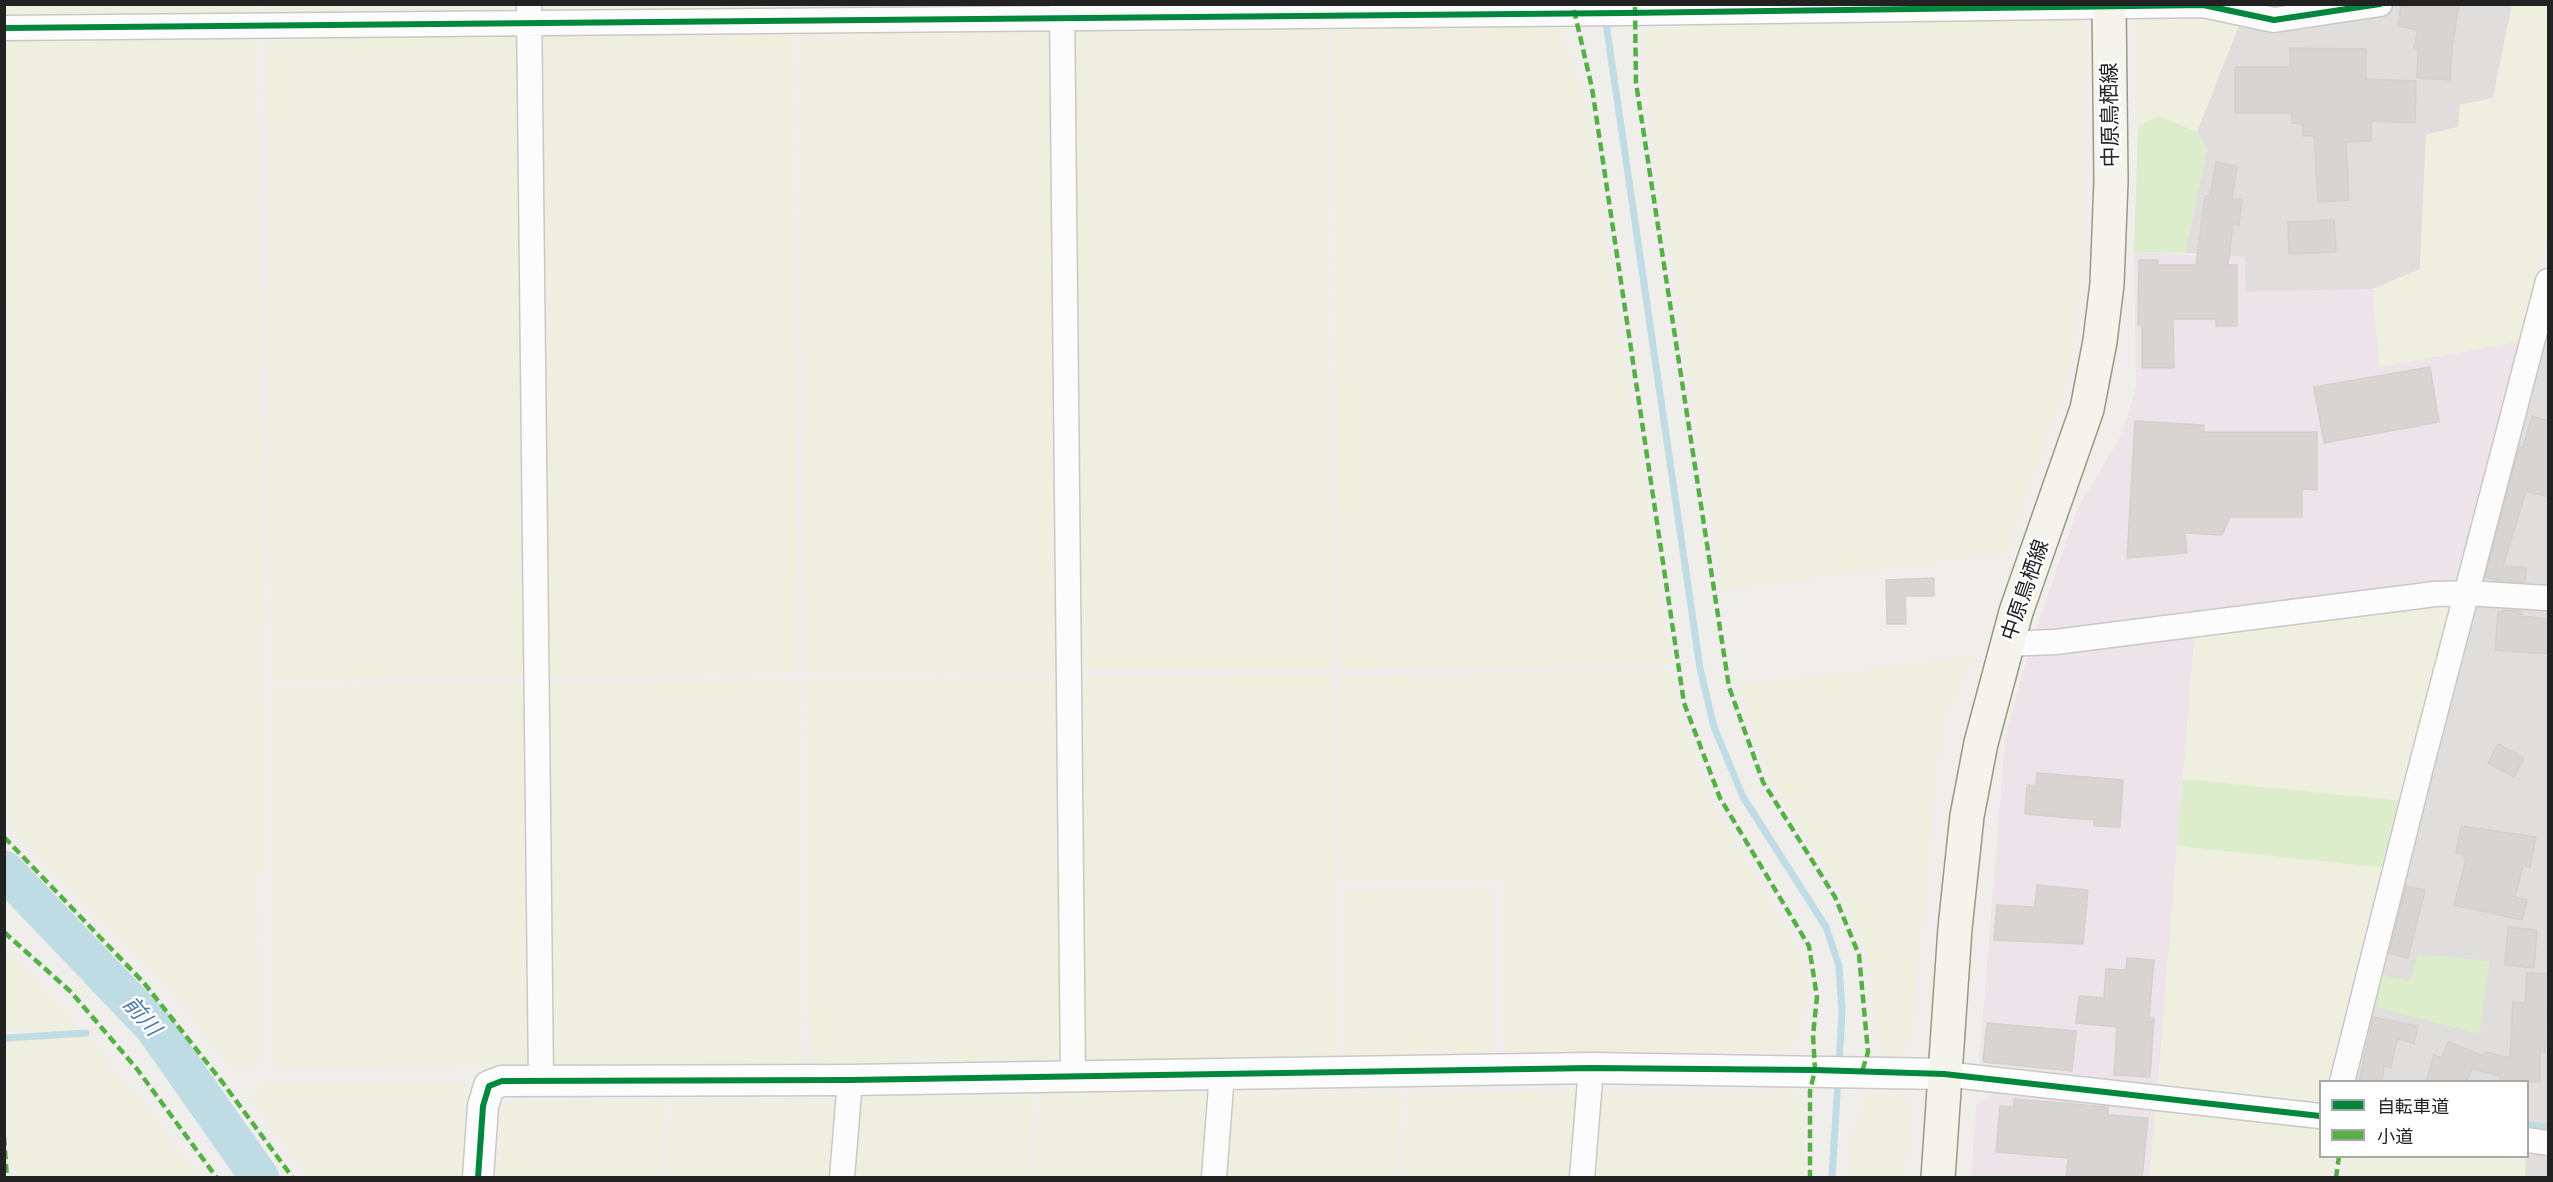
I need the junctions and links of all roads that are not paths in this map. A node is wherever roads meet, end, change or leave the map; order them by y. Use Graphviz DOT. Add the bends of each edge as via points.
graph roads {
  1 [pos="2380,4"];
  2 [pos="2109,5"];
  3 [pos="1062,11"];
  4 [pos="529,14"];
  5 [pos="4,28"];
  6 [pos="2548,281"];
  7 [pos="2466,593"];
  8 [pos="2548,598"];
  9 [pos="2006,644"];
  10 [pos="1591,1068"];
  11 [pos="1222,1073"];
  12 [pos="1944,1074"];
  13 [pos="1073,1076"];
  14 [pos="850,1080"];
  15 [pos="2343,1080"];
  16 [pos="542,1081"];
  17 [pos="2319,1116"];
  18 [pos="2529,1140"];
  19 [pos="2548,1143"];
  20 [pos="478,1178"];
  21 [pos="842,1178"];
  22 [pos="1214,1178"];
  23 [pos="1582,1178"];
  24 [pos="1938,1178"];
  1 -- 2 [label="street" via="2274,20 2203,5"];
  2 -- 3 [label="street" via="1624,13"];
  2 -- 9 [label="main road, 中原鳥栖線" via="2111,181 2107,284 2100,341 2087,409"];
  3 -- 4 [label="street"];
  3 -- 13 [label="street"];
  4 -- 5 [label="street"];
  4 -- 16 [label="street"];
  6 -- 7 [label="street"];
  7 -- 8 [label="street"];
  7 -- 9 [label="street" via="2055,642"];
  7 -- 15 [label="street"];
  9 -- 12 [label="main road, 中原鳥栖線" via="1967,816"];
  10 -- 11 [label="street"];
  10 -- 12 [label="street"];
  10 -- 23 [label="street"];
  11 -- 13 [label="street"];
  11 -- 22 [label="street"];
  12 -- 17 [label="street"];
  12 -- 24 [label="main road, 中原鳥栖線"];
  13 -- 14 [label="street"];
  14 -- 16 [label="street"];
  14 -- 21 [label="street"];
  16 -- 20 [label="street" via="502,1081 489,1086 483,1106"];
  18 -- 19 [label="street"];
}
